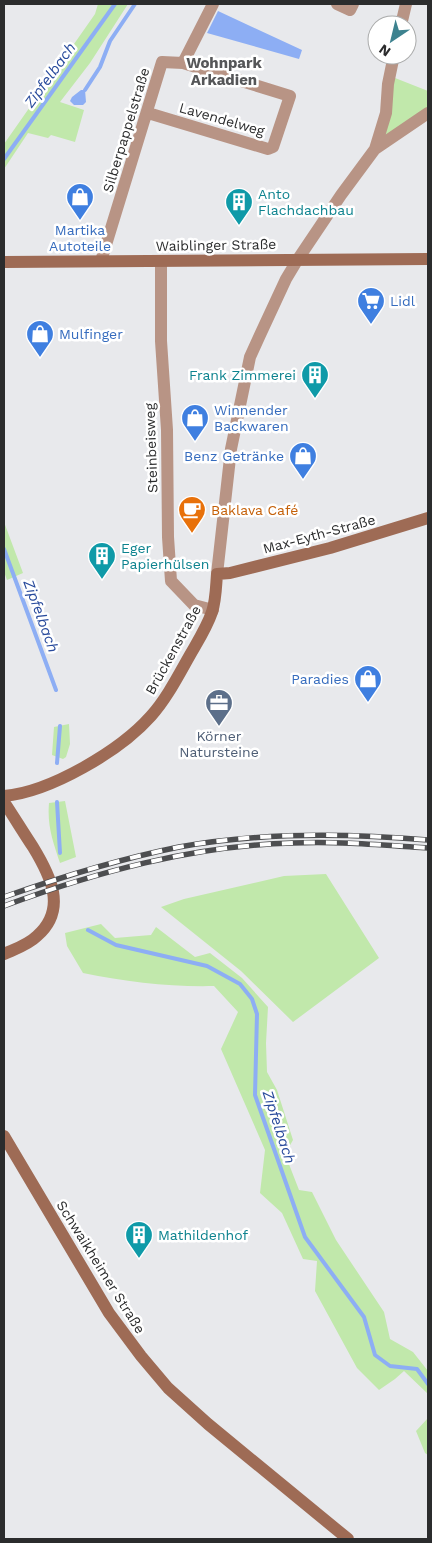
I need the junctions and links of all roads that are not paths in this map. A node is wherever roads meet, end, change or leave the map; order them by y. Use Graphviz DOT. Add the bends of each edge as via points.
graph roads {
  1 [pos="213,4"];
  2 [pos="337,4"];
  3 [pos="353,4"];
  4 [pos="183,63"];
  5 [pos="392,65"];
  6 [pos="148,113"];
  7 [pos="428,113"];
  8 [pos="375,149"];
  9 [pos="298,259"];
  10 [pos="428,259"];
  11 [pos="101,261"];
  12 [pos="161,261"];
  13 [pos="4,262"];
  14 [pos="428,518"];
  15 [pos="217,574"];
  16 [pos="213,610"];
  17 [pos="4,796"];
  18 [pos="4,802"];
  19 [pos="4,954"];
  20 [pos="4,1136"];
  21 [pos="348,1539"];
  1 -- 4 [label="street"];
  2 -- 3 [label="street" via="350,10"];
  4 -- 6 [label="street, Silberpappelstraße" via="162,62"];
  4 -- 6 [label="street, Lavendelweg" via="290,96 273,147"];
  5 -- 8 [label="street" via="386,113"];
  6 -- 11 [label="street, Silberpappelstraße"];
  7 -- 8 [label="street"];
  8 -- 9 [label="street, Brückenstraße"];
  9 -- 10 [label="main road, Waiblinger Straße"];
  9 -- 12 [label="main road, Waiblinger Straße"];
  9 -- 15 [label="street, Brückenstraße" via="250,357 231,449"];
  11 -- 12 [label="main road, Waiblinger Straße"];
  11 -- 13 [label="main road, Waiblinger Straße"];
  12 -- 16 [label="street, Steinbeisweg" via="171,581 194,605"];
  14 -- 15 [label="main road, Max-Eyth-Straße" via="330,548 230,574"];
  15 -- 16 [label="main road, Brückenstraße"];
  16 -- 17 [label="main road, Brückenstraße" via="170,690 139,727 98,759 70,774 20,795"];
  18 -- 19 [label="main road" via="46,868 54,892 54,908 38,936"];
  20 -- 21 [label="main road, Schwaikheimer Straße" via="109,1313 163,1382 208,1424"];
}
